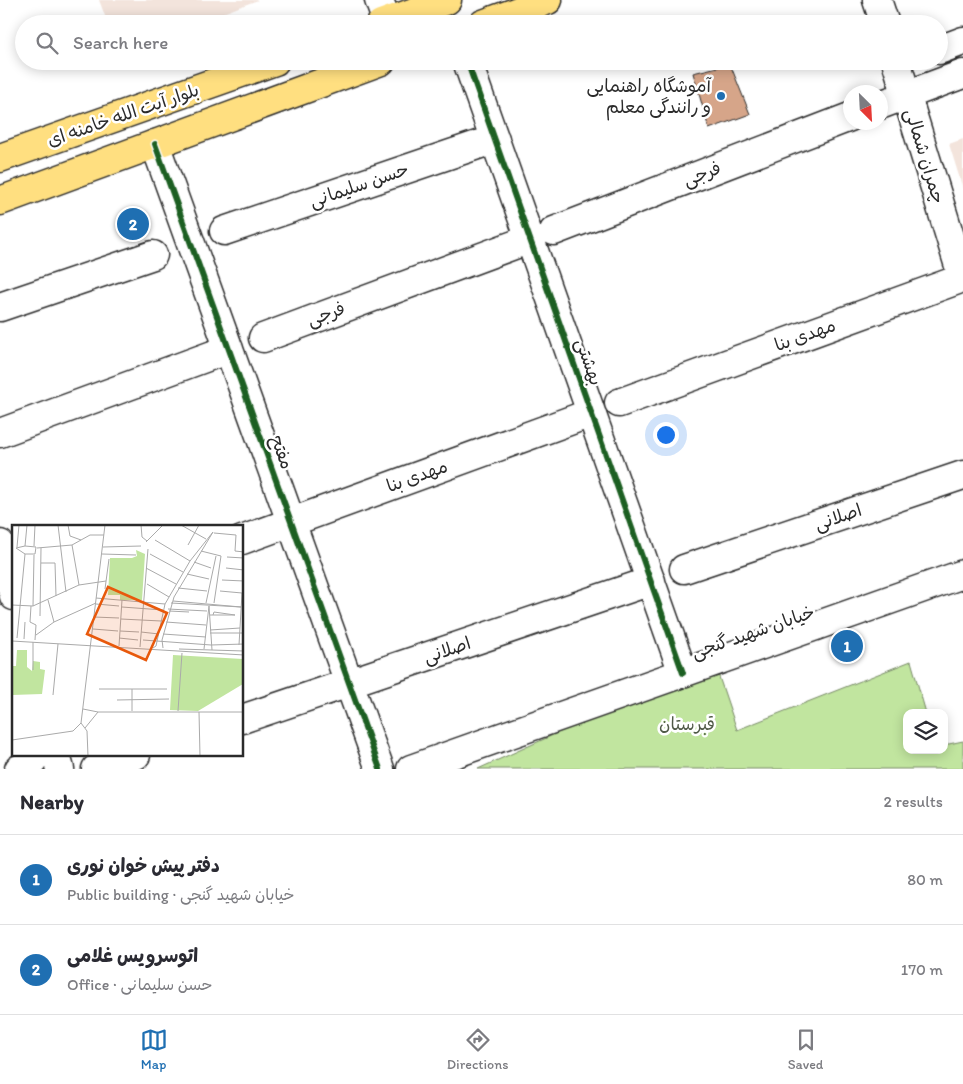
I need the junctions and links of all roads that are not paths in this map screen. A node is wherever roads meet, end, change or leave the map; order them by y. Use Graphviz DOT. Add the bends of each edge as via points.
graph roads {
  1 [pos="447,0"];
  2 [pos="548,0"];
  3 [pos="877,0"];
  4 [pos="383,15"];
  5 [pos="507,15"];
  6 [pos="882,15"];
  7 [pos="963,41"];
  8 [pos="948,47"];
  9 [pos="249,70"];
  10 [pos="356,70"];
  11 [pos="470,70"];
  12 [pos="902,70"];
  13 [pos="963,74"];
  14 [pos="907,95"];
  15 [pos="888,102"];
  16 [pos="843,120"];
  17 [pos="494,139"];
  18 [pos="155,144"];
  19 [pos="0,158"];
  20 [pos="0,201"];
  21 [pos="224,231"];
  22 [pos="542,235"];
  23 [pos="153,255"];
  24 [pos="963,278"];
  25 [pos="0,307"];
  26 [pos="263,338"];
  27 [pos="229,349"];
  28 [pos="619,403"];
  29 [pos="591,413"];
  30 [pos="0,433"];
  31 [pos="963,475"];
  32 [pos="291,522"];
  33 [pos="244,539"];
  34 [pos="0,544"];
  35 [pos="684,569"];
  36 [pos="963,574"];
  37 [pos="651,581"];
  38 [pos="12,589"];
  39 [pos="683,673"];
  40 [pos="349,683"];
  41 [pos="244,718"];
  42 [pos="36,756"];
  43 [pos="56,756"];
  44 [pos="133,756"];
  45 [pos="19,769"];
  46 [pos="60,769"];
  47 [pos="96,769"];
  48 [pos="380,769"];
  49 [pos="412,769"];
  1 -- 4 [label="main road"];
  2 -- 5 [label="main road"];
  3 -- 6 [label="street"];
  7 -- 8 [label="street"];
  9 -- 19 [label="main road, بلوار آیت الله خامنه ای"];
  10 -- 18 [label="main road, بلوار آیت الله خامنه ای"];
  11 -- 17 [label="street, بهشتی"];
  12 -- 14 [label="street, چمران شمالی"];
  13 -- 14 [label="street"];
  14 -- 15 [label="street"];
  14 -- 24 [label="street, چمران شمالی"];
  16 -- 22 [label="street, فرجی"];
  17 -- 21 [label="street, حسن سلیمانی"];
  17 -- 22 [label="street, بهشتی"];
  18 -- 20 [label="main road, بلوار آیت الله خامنه ای"];
  18 -- 27 [label="street, مفتح"];
  22 -- 26 [label="street, فرجی"];
  22 -- 29 [label="street, بهشتی"];
  23 -- 25 [label="street"];
  24 -- 28 [label="street, مهدی بنا"];
  27 -- 30 [label="street"];
  27 -- 32 [label="street, مفتح"];
  29 -- 32 [label="street, مهدی بنا"];
  29 -- 37 [label="street, بهشتی"];
  31 -- 35 [label="street, اصلانی"];
  32 -- 33 [label="street, مهدی بنا"];
  32 -- 40 [label="street, مفتح"];
  34 -- 38 [label="street"];
  36 -- 39 [label="street, خیابان شهید گنجی"];
  37 -- 39 [label="street, بهشتی"];
  37 -- 40 [label="street, اصلانی"];
  39 -- 49 [label="street, خیابان شهید گنجی"];
  40 -- 41 [label="street, اصلانی"];
  40 -- 48 [label="street, مفتح"];
  42 -- 45 [label="street"];
  43 -- 46 [label="street"];
  44 -- 47 [label="street"];
}
